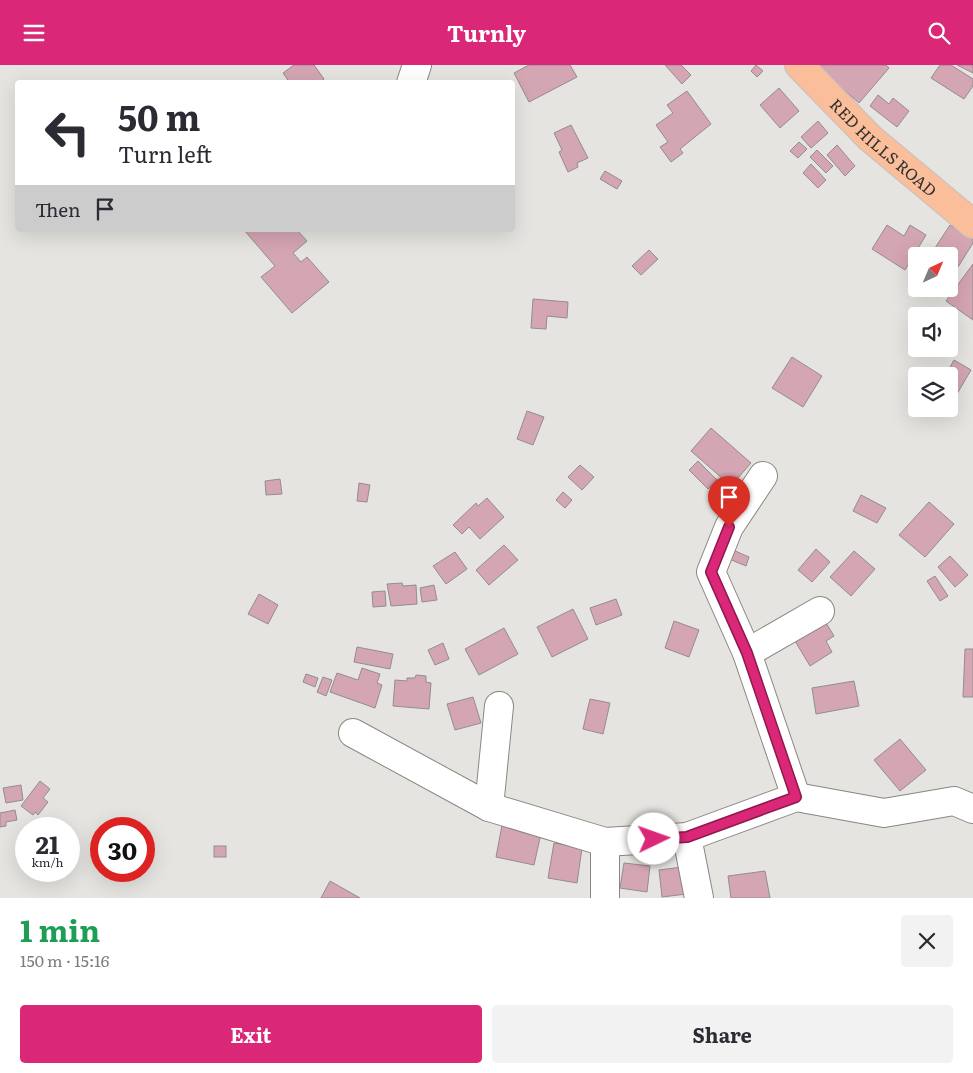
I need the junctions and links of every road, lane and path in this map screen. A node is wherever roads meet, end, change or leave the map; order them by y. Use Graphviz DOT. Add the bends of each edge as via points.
graph roads {
  1 [pos="417,65"];
  2 [pos="799,65"];
  3 [pos="412,80"];
  4 [pos="973,224"];
  5 [pos="763,476"];
  6 [pos="820,611"];
  7 [pos="747,653"];
  8 [pos="499,707"];
  9 [pos="353,733"];
  10 [pos="796,797"];
  11 [pos="489,807"];
  12 [pos="973,809"];
  13 [pos="687,837"];
  14 [pos="605,842"];
  15 [pos="605,898"];
  16 [pos="698,898"];
  1 -- 3 [label="street"];
  2 -- 4 [label="main road, RED HILLS ROAD" via="870,138"];
  5 -- 7 [label="street" via="729,527 711,572"];
  6 -- 7 [label="street"];
  7 -- 10 [label="street"];
  8 -- 11 [label="street"];
  9 -- 11 [label="street"];
  10 -- 12 [label="street" via="884,813 954,801"];
  10 -- 13 [label="street"];
  11 -- 14 [label="street"];
  13 -- 14 [label="street"];
  13 -- 16 [label="street"];
  14 -- 15 [label="street"];
}
